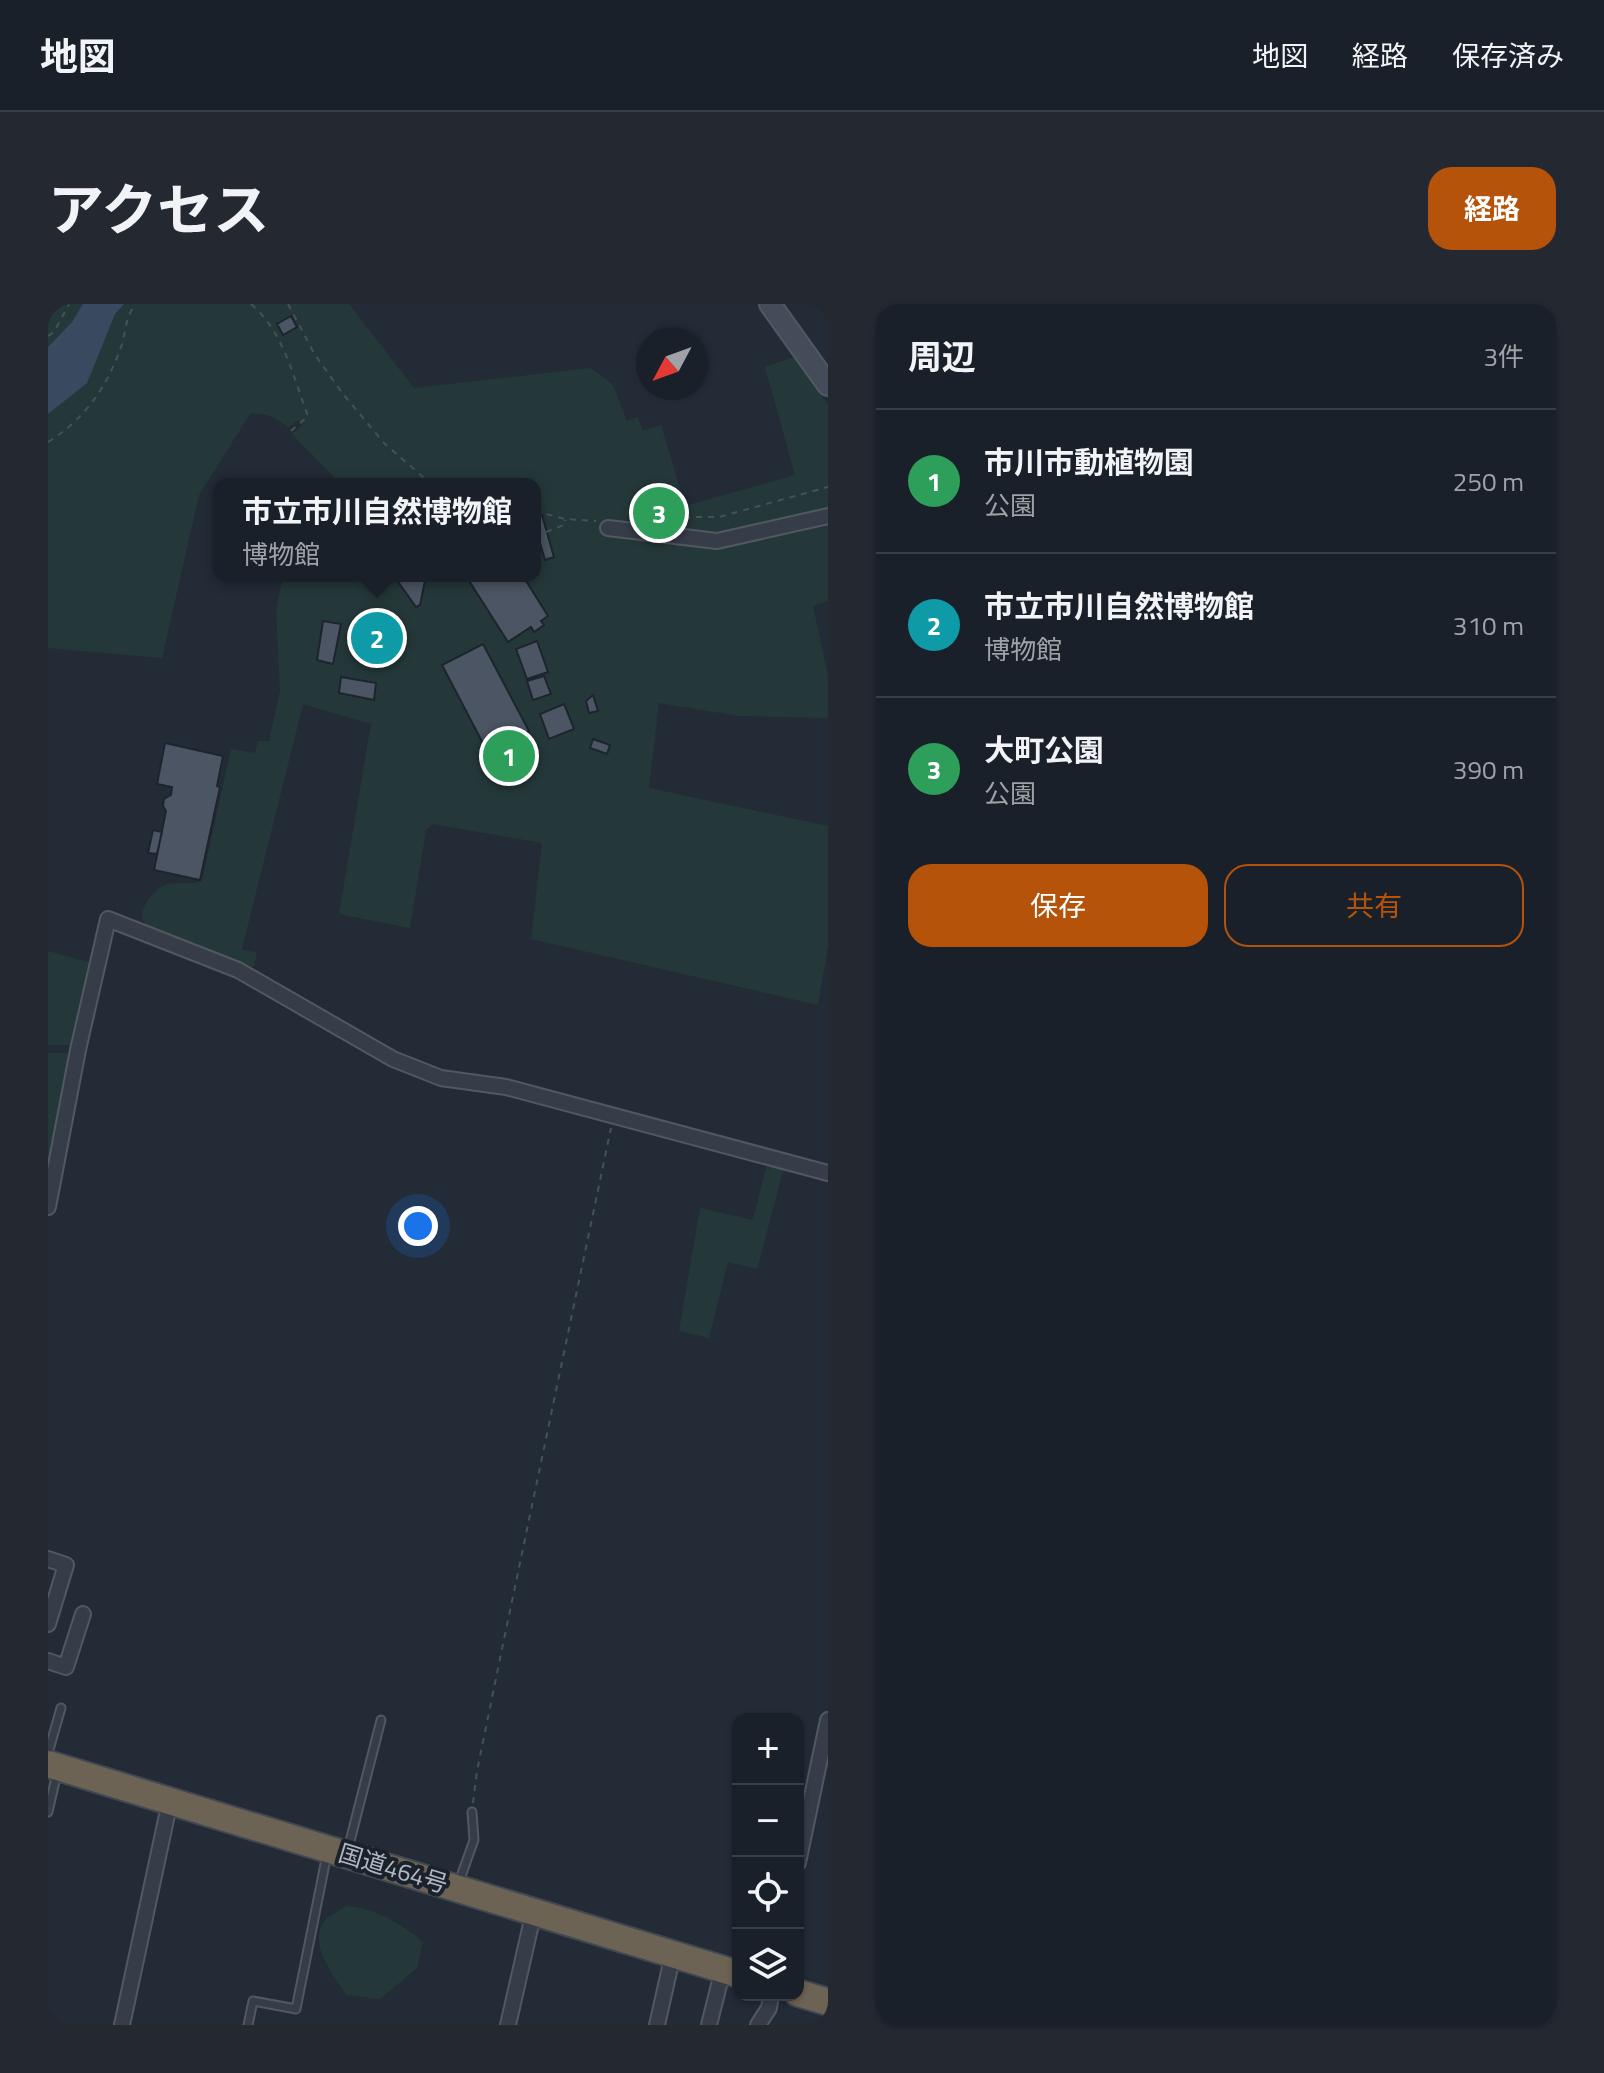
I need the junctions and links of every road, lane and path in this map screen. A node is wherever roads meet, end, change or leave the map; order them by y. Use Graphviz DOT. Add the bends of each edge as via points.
graph roads {
  1 [pos="69,304"];
  2 [pos="136,304"];
  3 [pos="251,304"];
  4 [pos="288,304"];
  5 [pos="770,304"];
  6 [pos="48,336"];
  7 [pos="828,385"];
  8 [pos="291,431"];
  9 [pos="48,442"];
  10 [pos="424,478"];
  11 [pos="828,487"];
  12 [pos="541,513"];
  13 [pos="828,516"];
  14 [pos="625,517"];
  15 [pos="565,519"];
  16 [pos="606,525"];
  17 [pos="546,532"];
  18 [pos="614,1115"];
  19 [pos="828,1173"];
  20 [pos="48,1207"];
  21 [pos="48,1559"];
  22 [pos="83,1614"];
  23 [pos="48,1624"];
  24 [pos="48,1661"];
  25 [pos="61,1708"];
  26 [pos="381,1720"];
  27 [pos="828,1720"];
  28 [pos="52,1761"];
  29 [pos="170,1801"];
  30 [pos="48,1812"];
  31 [pos="472,1812"];
  32 [pos="337,1852"];
  33 [pos="799,1857"];
  34 [pos="457,1888"];
  35 [pos="534,1911"];
  36 [pos="673,1954"];
  37 [pos="730,1972"];
  38 [pos="804,1995"];
  39 [pos="770,2001"];
  40 [pos="828,2002"];
  41 [pos="122,2025"];
  42 [pos="248,2025"];
  43 [pos="508,2025"];
  44 [pos="657,2025"];
  45 [pos="709,2025"];
  46 [pos="758,2025"];
  1 -- 6 [label="path"];
  2 -- 9 [label="path" via="111,370 92,402 77,422"];
  3 -- 8 [label="path" via="279,339 308,416"];
  4 -- 10 [label="path" via="343,394 384,443"];
  5 -- 7 [label="street"];
  11 -- 14 [label="path" via="719,517"];
  12 -- 15 [label="path"];
  13 -- 16 [label="street" via="717,541"];
  15 -- 16 [label="path"];
  15 -- 17 [label="path" via="566,524"];
  18 -- 19 [label="street"];
  18 -- 20 [label="street" via="506,1087 441,1078 393,1059 238,970 108,919"];
  18 -- 31 [label="path"];
  21 -- 23 [label="street" via="66,1565"];
  22 -- 24 [label="street" via="66,1667"];
  25 -- 28 [label="lane"];
  26 -- 32 [label="lane"];
  27 -- 33 [label="street"];
  28 -- 29 [label="highway, 国道464号"];
  28 -- 30 [label="lane"];
  29 -- 32 [label="highway, 国道464号"];
  29 -- 41 [label="street"];
  31 -- 34 [label="lane" via="474,1840"];
  32 -- 34 [label="highway, 国道464号"];
  32 -- 42 [label="lane" via="296,2009 253,2001"];
  34 -- 35 [label="highway, 国道464号"];
  35 -- 36 [label="highway, 国道464号"];
  35 -- 43 [label="street"];
  36 -- 37 [label="highway, 国道464号"];
  36 -- 44 [label="street"];
  37 -- 45 [label="street"];
  38 -- 40 [label="highway"];
  39 -- 46 [label="street"];
}
